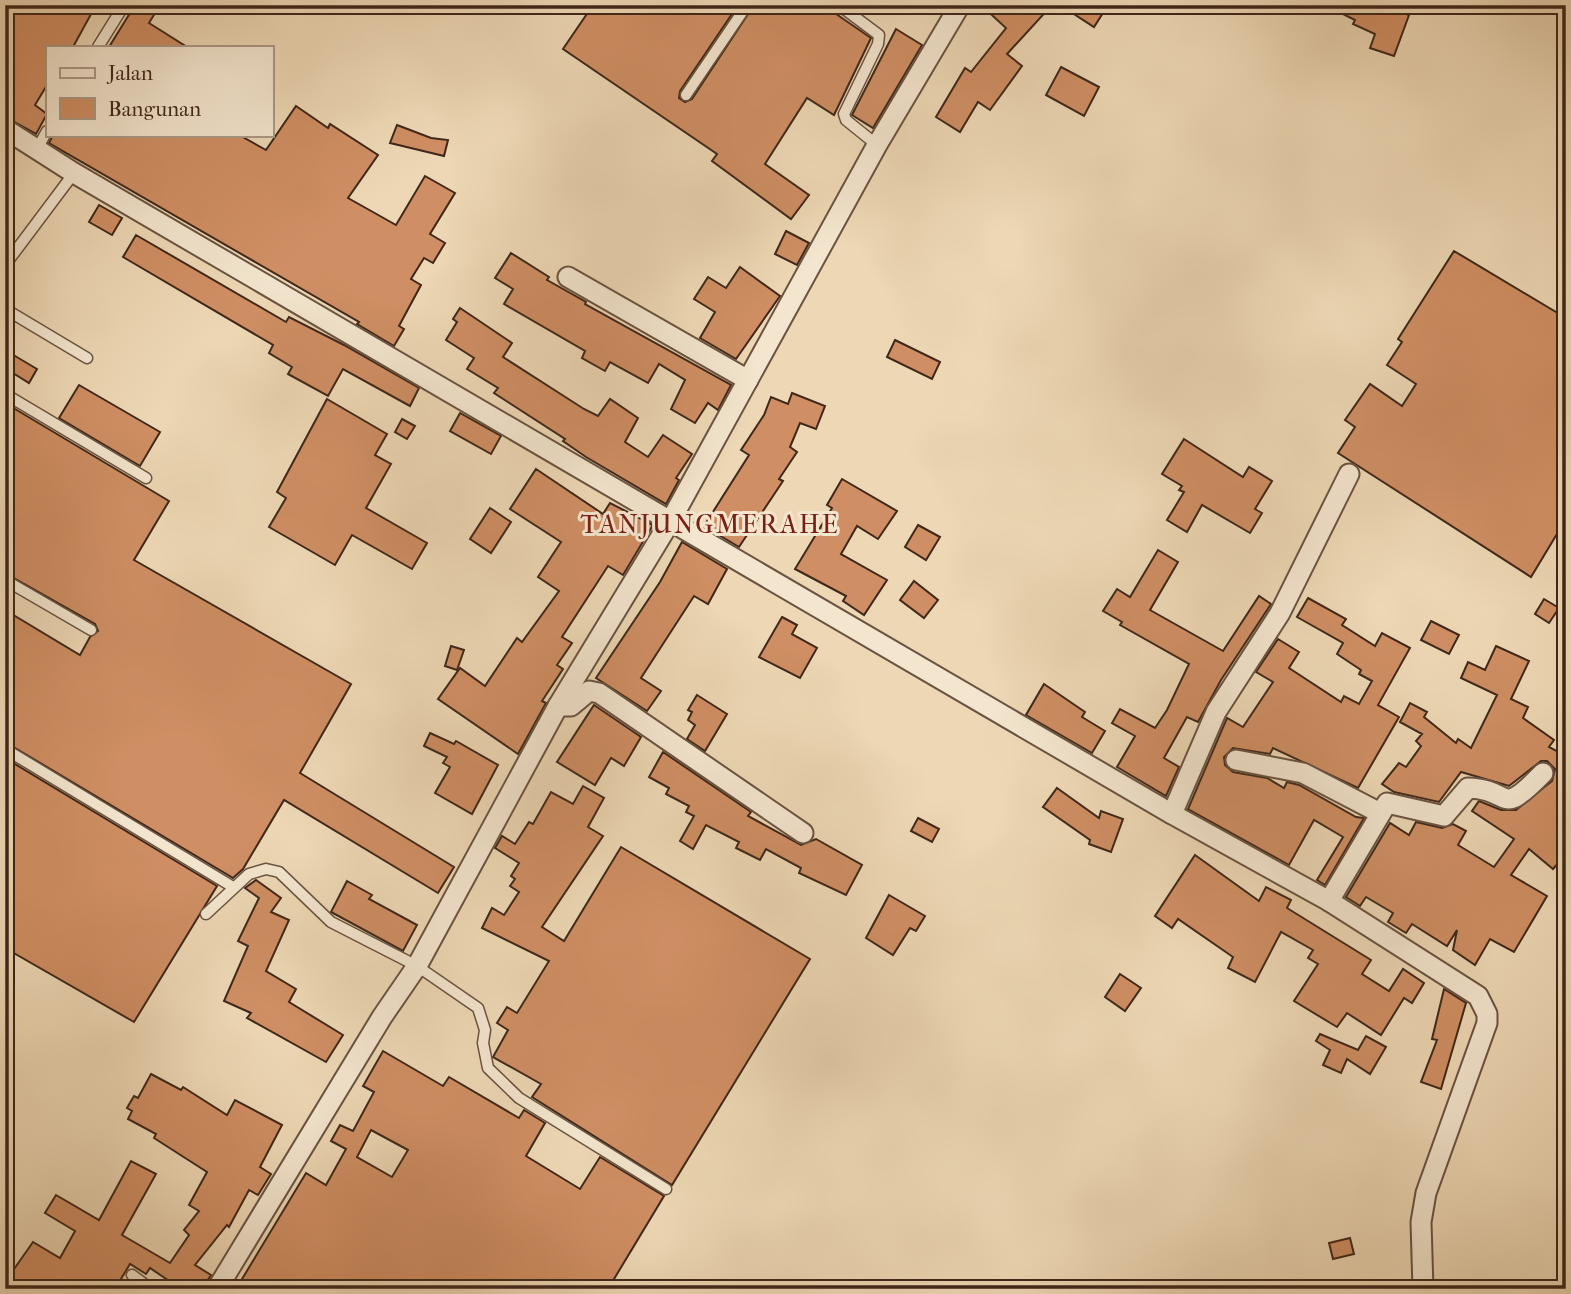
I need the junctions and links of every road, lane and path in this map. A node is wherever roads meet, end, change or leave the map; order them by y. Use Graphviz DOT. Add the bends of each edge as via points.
graph roads {
  1 [pos="124,5"];
  2 [pos="747,5"];
  3 [pos="839,5"];
  4 [pos="960,5"];
  5 [pos="100,46"];
  6 [pos="686,95"];
  7 [pos="5,129"];
  8 [pos="46,133"];
  9 [pos="877,145"];
  10 [pos="37,149"];
  11 [pos="74,173"];
  12 [pos="5,265"];
  13 [pos="568,277"];
  14 [pos="5,309"];
  15 [pos="87,358"];
  16 [pos="748,380"];
  17 [pos="5,394"];
  18 [pos="1349,474"];
  19 [pos="146,478"];
  20 [pos="671,520"];
  21 [pos="5,580"];
  22 [pos="91,631"];
  23 [pos="558,706"];
  24 [pos="5,749"];
  25 [pos="1236,760"];
  26 [pos="1543,773"];
  27 [pos="1380,813"];
  28 [pos="1172,814"];
  29 [pos="803,833"];
  30 [pos="233,887"];
  31 [pos="1329,901"];
  32 [pos="206,914"];
  33 [pos="417,966"];
  34 [pos="666,1189"];
  35 [pos="132,1275"];
  36 [pos="151,1289"];
  37 [pos="217,1289"];
  38 [pos="1423,1289"];
  1 -- 5 [label="lane"];
  2 -- 6 [label="lane"];
  3 -- 9 [label="lane" via="879,35 844,114"];
  4 -- 9 [label="street"];
  7 -- 10 [label="street"];
  8 -- 10 [label="lane"];
  9 -- 16 [label="street"];
  10 -- 11 [label="street"];
  11 -- 12 [label="lane"];
  11 -- 20 [label="street"];
  13 -- 16 [label="street"];
  14 -- 15 [label="lane"];
  16 -- 20 [label="street"];
  17 -- 19 [label="lane"];
  18 -- 28 [label="street" via="1280,613 1216,712"];
  20 -- 23 [label="street"];
  20 -- 28 [label="street"];
  21 -- 22 [label="lane"];
  23 -- 29 [label="street" via="572,706 586,692 599,693"];
  23 -- 33 [label="street"];
  24 -- 30 [label="lane"];
  25 -- 27 [label="street" via="1304,773"];
  26 -- 27 [label="street" via="1516,798 1503,799 1470,788 1444,816 1391,802"];
  27 -- 31 [label="street"];
  28 -- 31 [label="street"];
  30 -- 32 [label="lane"];
  30 -- 33 [label="lane" via="258,871 279,872 331,922"];
  31 -- 38 [label="street" via="1470,989 1487,1014 1426,1194 1421,1222"];
  33 -- 34 [label="lane" via="478,1008 488,1068 519,1098"];
  33 -- 37 [label="street"];
  35 -- 36 [label="lane"];
}
